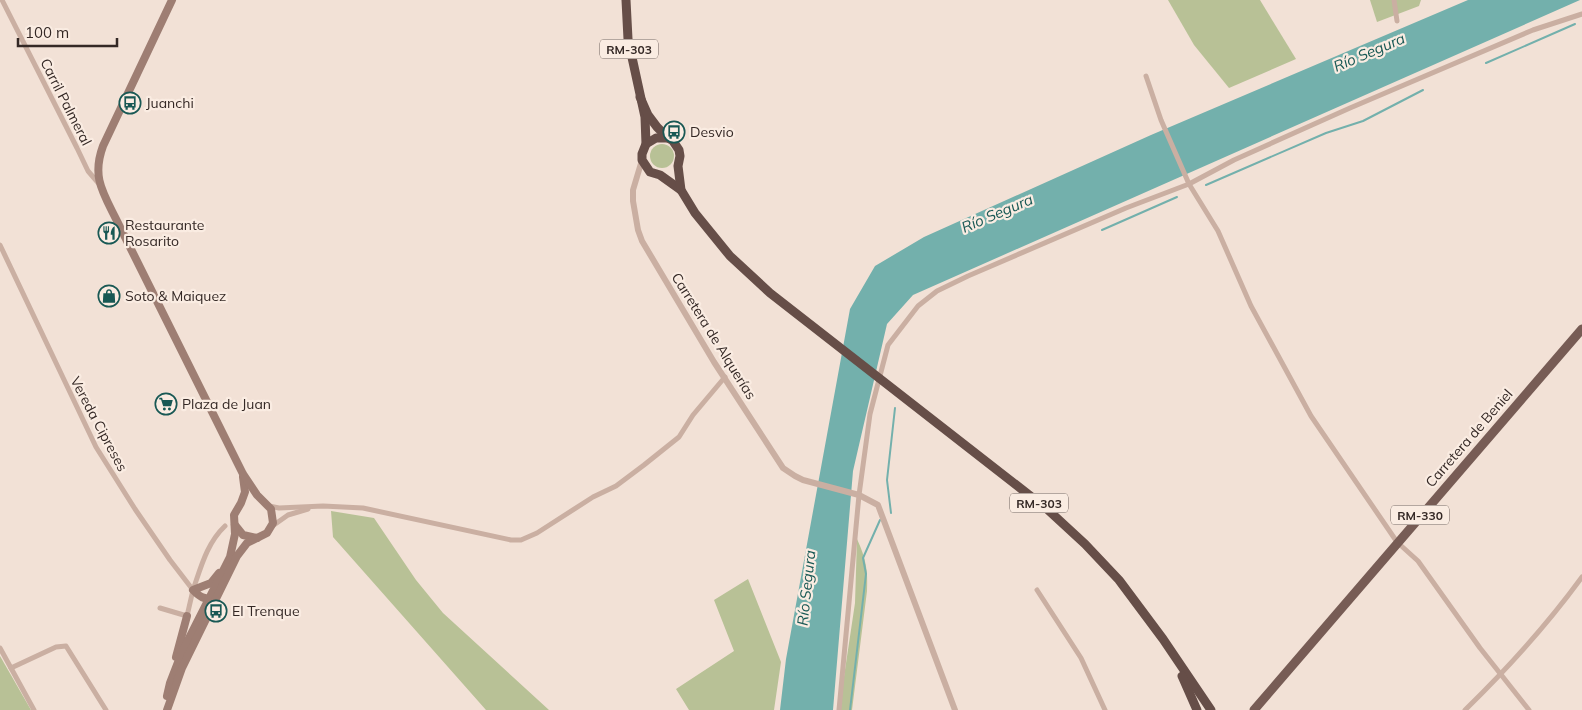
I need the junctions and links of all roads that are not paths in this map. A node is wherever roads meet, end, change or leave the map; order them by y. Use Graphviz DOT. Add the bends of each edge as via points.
graph roads {
  1 [pos="2,0"];
  2 [pos="172,0"];
  3 [pos="1394,0"];
  4 [pos="626,1"];
  5 [pos="1582,14"];
  6 [pos="1397,21"];
  7 [pos="1146,76"];
  8 [pos="640,97"];
  9 [pos="668,138"];
  10 [pos="646,144"];
  11 [pos="642,160"];
  12 [pos="678,166"];
  13 [pos="657,175"];
  14 [pos="635,182"];
  15 [pos="100,184"];
  16 [pos="1189,184"];
  17 [pos="681,190"];
  18 [pos="0,245"];
  19 [pos="1582,329"];
  20 [pos="725,377"];
  21 [pos="243,474"];
  22 [pos="859,495"];
  23 [pos="261,500"];
  24 [pos="241,503"];
  25 [pos="268,506"];
  26 [pos="323,506"];
  27 [pos="234,524"];
  28 [pos="225,526"];
  29 [pos="271,527"];
  30 [pos="257,538"];
  31 [pos="1397,542"];
  32 [pos="230,557"];
  33 [pos="228,574"];
  34 [pos="1582,577"];
  35 [pos="193,590"];
  36 [pos="1037,590"];
  37 [pos="209,598"];
  38 [pos="160,608"];
  39 [pos="187,616"];
  40 [pos="1169,647"];
  41 [pos="0,648"];
  42 [pos="11,668"];
  43 [pos="1501,675"];
  44 [pos="170,683"];
  45 [pos="1256,706"];
  46 [pos="34,710"];
  47 [pos="106,710"];
  48 [pos="166,710"];
  49 [pos="839,710"];
  50 [pos="955,710"];
  51 [pos="1106,710"];
  52 [pos="1197,710"];
  53 [pos="1203,710"];
  54 [pos="1211,710"];
  55 [pos="1249,710"];
  56 [pos="1466,710"];
  57 [pos="1529,710"];
  1 -- 15 [label="street, Carril Palmeral" via="88,171"];
  2 -- 15 [label="main road" via="103,146 97,167"];
  3 -- 6 [label="street"];
  4 -- 8 [label="highway, RM-303" via="628,39"];
  5 -- 16 [label="street" via="1533,30 1350,108"];
  7 -- 16 [label="street"];
  8 -- 9 [label="highway, RM-303" via="648,115"];
  8 -- 10 [label="highway, RM-303"];
  9 -- 10 [label="highway" via="656,138"];
  9 -- 12 [label="highway, RM-303" via="680,150"];
  10 -- 11 [label="highway, RM-303"];
  11 -- 13 [label="highway, RM-303" via="646,168"];
  11 -- 14 [label="street, Carretera de Alquerías"];
  12 -- 13 [label="highway" via="670,173"];
  12 -- 17 [label="highway, RM-303"];
  13 -- 14 [label="street"];
  13 -- 17 [label="highway, RM-303"];
  14 -- 20 [label="street, Carretera de Alquerías" via="634,213 642,241"];
  15 -- 21 [label="main road"];
  16 -- 22 [label="street" via="968,276 936,291 918,306 888,345 870,414"];
  16 -- 31 [label="street" via="1218,231 1251,306 1311,416"];
  17 -- 40 [label="highway, RM-303" via="711,233 751,277 1047,509 1085,544 1119,580"];
  18 -- 35 [label="street, Vereda Cipreses" via="96,448"];
  19 -- 31 [label="main road, Carretera de Beniel / RM-330"];
  20 -- 22 [label="street, Carretera de Alquerías" via="783,468 811,482"];
  20 -- 26 [label="street" via="679,437 644,466 616,486 521,540 363,508"];
  21 -- 23 [label="main road"];
  21 -- 24 [label="main road" via="245,492"];
  22 -- 49 [label="street"];
  22 -- 50 [label="street, Carretera de Alquerías" via="878,505"];
  23 -- 24 [label="main road" via="253,498"];
  23 -- 25 [label="main road"];
  24 -- 27 [label="main road" via="235,510"];
  25 -- 26 [label="street"];
  25 -- 29 [label="main road" via="273,518"];
  26 -- 29 [label="street" via="297,511"];
  27 -- 30 [label="main road" via="243,535"];
  27 -- 32 [label="main road"];
  28 -- 35 [label="street" via="212,541"];
  29 -- 30 [label="main road"];
  30 -- 33 [label="main road" via="241,550"];
  31 -- 43 [label="street" via="1418,561"];
  31 -- 45 [label="main road, Carretera de Beniel / RM-330"];
  32 -- 35 [label="main road" via="211,583"];
  32 -- 37 [label="main road"];
  33 -- 37 [label="main road" via="215,595"];
  33 -- 48 [label="main road" via="182,668"];
  34 -- 43 [label="street" via="1558,610"];
  35 -- 37 [label="main road" via="201,597"];
  35 -- 39 [label="street"];
  36 -- 51 [label="street" via="1081,658"];
  37 -- 44 [label="main road"];
  38 -- 39 [label="street"];
  39 -- 44 [label="main road"];
  40 -- 52 [label="highway"];
  40 -- 53 [label="highway, RM-303"];
  40 -- 54 [label="highway"];
  41 -- 42 [label="street"];
  42 -- 46 [label="street"];
  42 -- 47 [label="street" via="56,647 66,646"];
  43 -- 56 [label="street"];
  43 -- 57 [label="street"];
  44 -- 48 [label="main road"];
  45 -- 55 [label="main road, Carretera de Beniel"];
}
